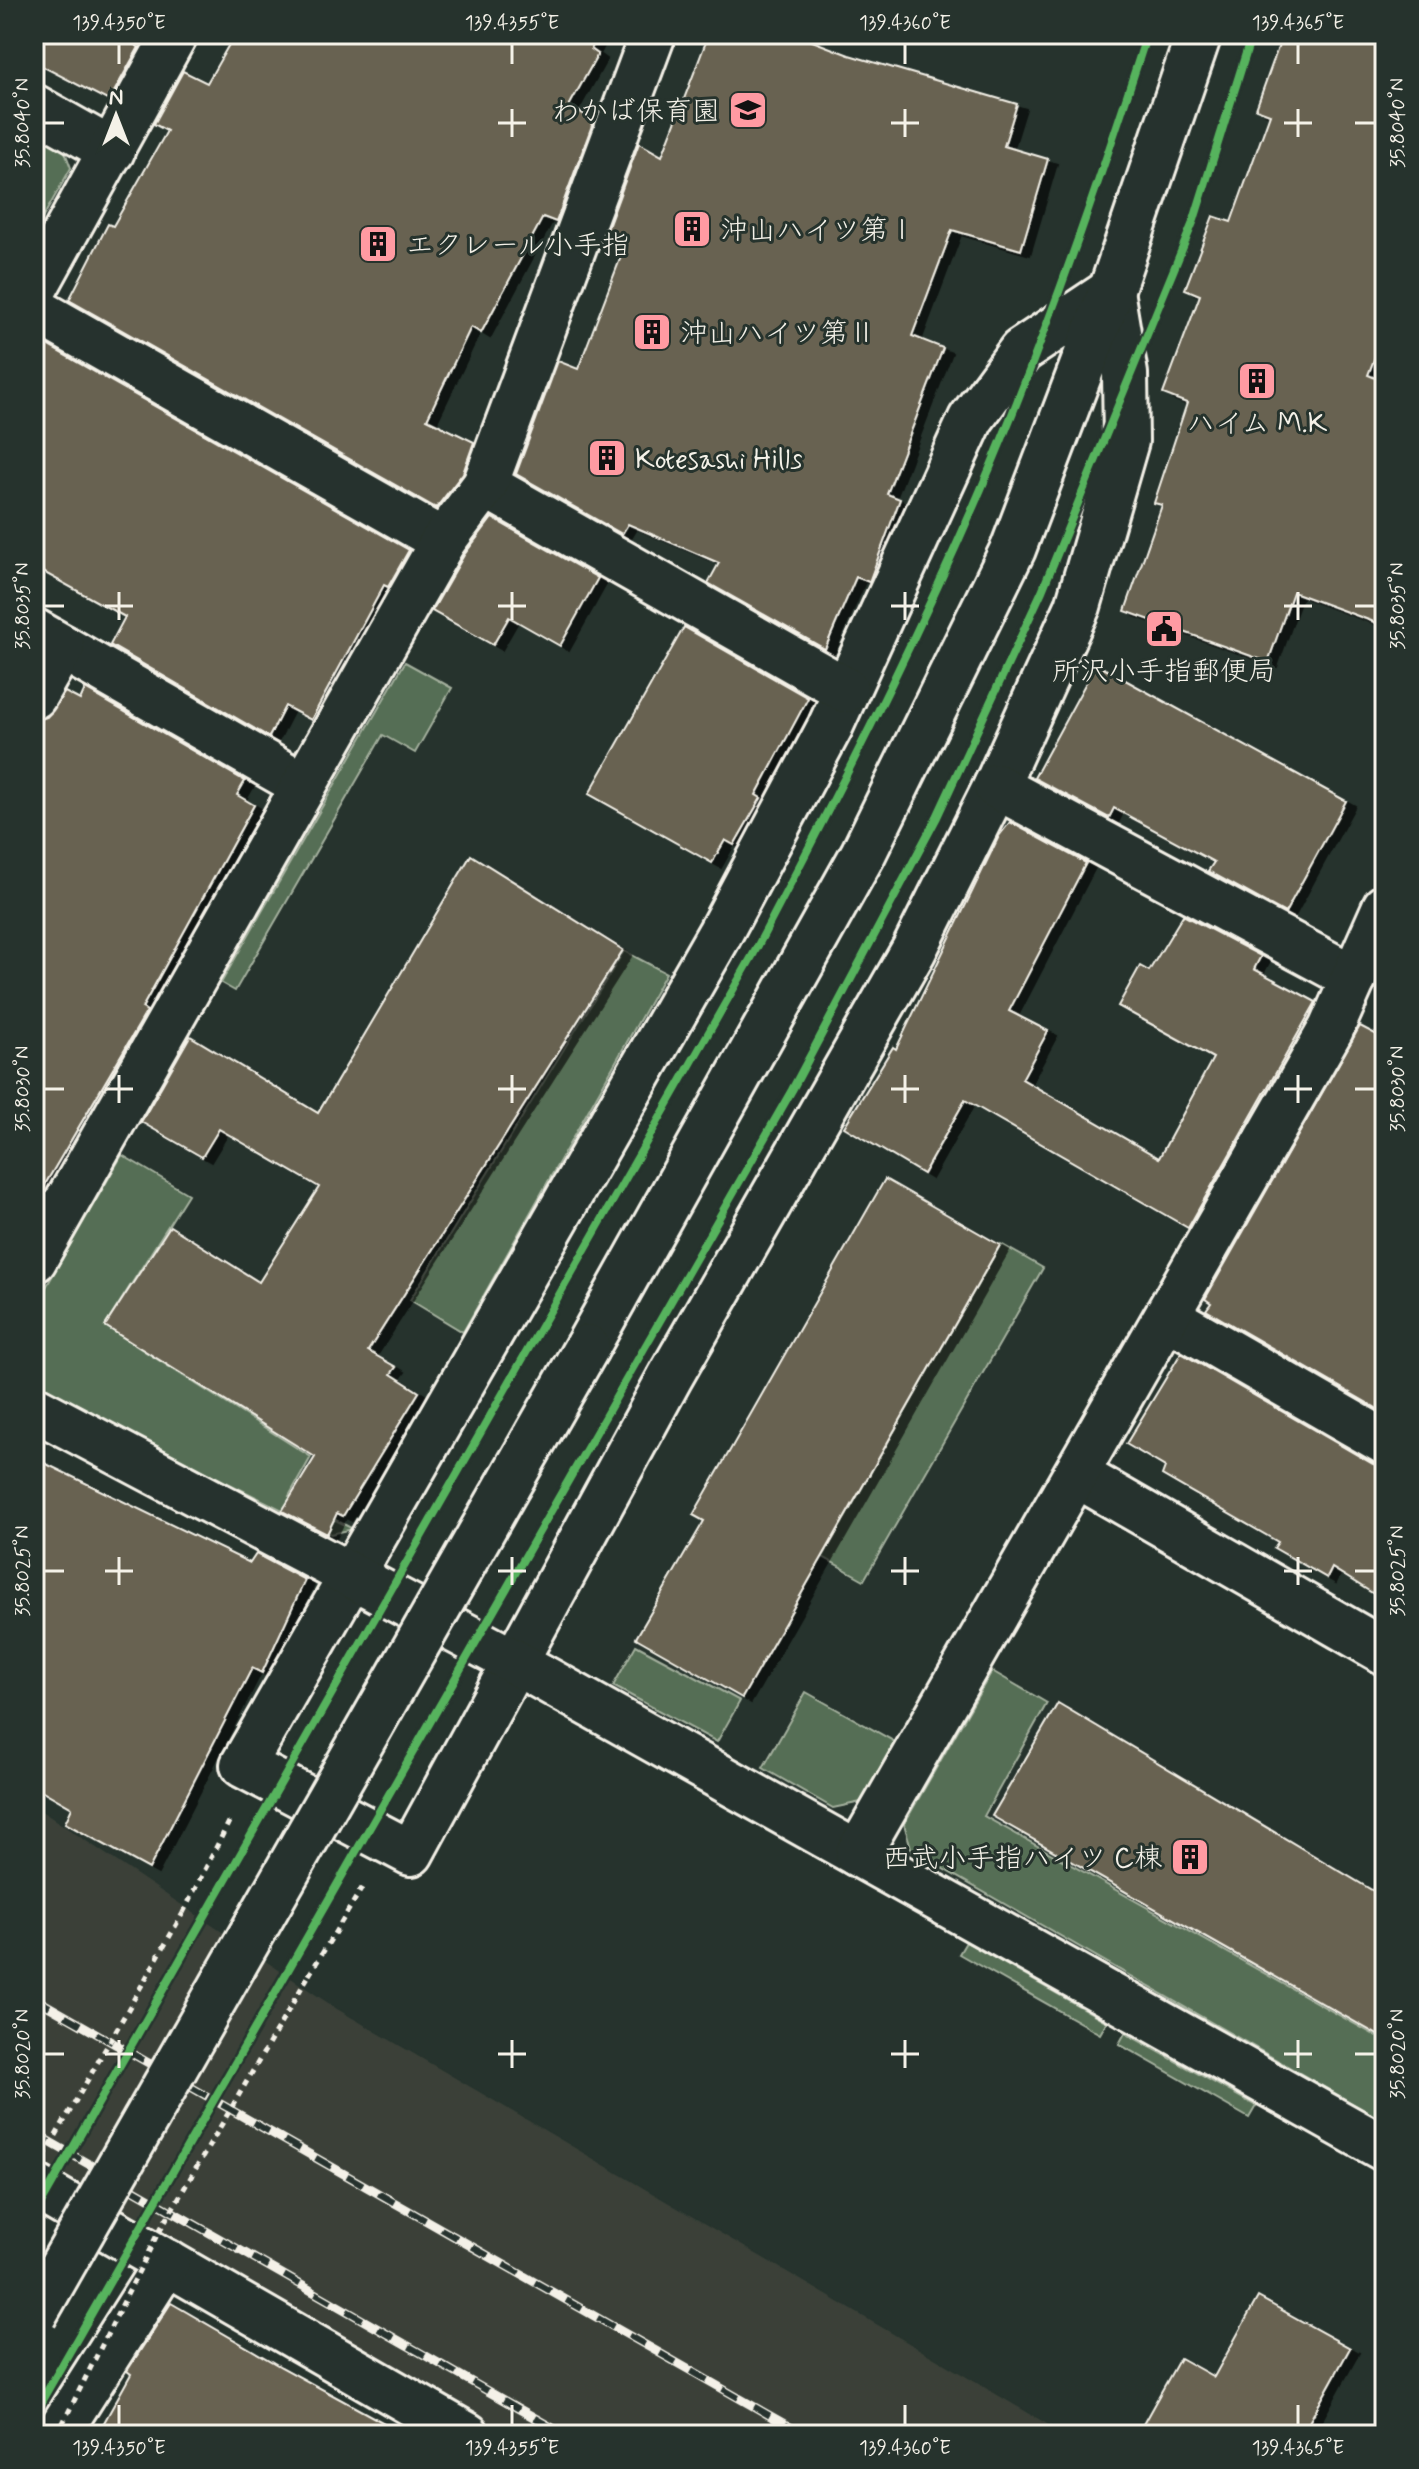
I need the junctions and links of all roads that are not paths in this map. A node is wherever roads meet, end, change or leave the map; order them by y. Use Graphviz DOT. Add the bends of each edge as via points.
graph roads {
  1 [pos="175,34"];
  2 [pos="653,34"];
  3 [pos="1199,34"];
  4 [pos="34,107"];
  5 [pos="112,151"];
  6 [pos="34,290"];
  7 [pos="1111,291"];
  8 [pos="34,309"];
  9 [pos="485,485"];
  10 [pos="443,541"];
  11 [pos="48,639"];
  12 [pos="846,690"];
  13 [pos="34,696"];
  14 [pos="303,785"];
  15 [pos="996,786"];
  16 [pos="1385,907"];
  17 [pos="1354,978"];
  18 [pos="34,1260"];
  19 [pos="1168,1317"];
  20 [pos="34,1408"];
  21 [pos="1385,1442"];
  22 [pos="1077,1475"];
  23 [pos="354,1574"];
  24 [pos="1385,1652"];
  25 [pos="513,1661"];
  26 [pos="858,1854"];
  27 [pos="1385,2149"];
  28 [pos="36,2176"];
  29 [pos="167,2262"];
  30 [pos="34,2315"];
  31 [pos="57,2435"];
  32 [pos="467,2435"];
  1 -- 5 [label="street"];
  2 -- 9 [label="street"];
  3 -- 7 [label="street"];
  4 -- 5 [label="street"];
  5 -- 6 [label="street"];
  7 -- 12 [label="street" via="1021,351 971,419"];
  7 -- 15 [label="street" via="1125,374 1126,441 1078,606"];
  7 -- 30 [label="street, bridge" via="1013,549 870,840"];
  8 -- 10 [label="street"];
  9 -- 10 [label="street"];
  9 -- 12 [label="street"];
  10 -- 14 [label="street"];
  11 -- 13 [label="street"];
  11 -- 14 [label="street"];
  12 -- 23 [label="street" via="719,935"];
  14 -- 18 [label="street"];
  15 -- 17 [label="street"];
  15 -- 25 [label="street" via="900,975"];
  16 -- 17 [label="street"];
  17 -- 19 [label="street" via="1331,1029"];
  19 -- 21 [label="street"];
  19 -- 22 [label="street"];
  20 -- 23 [label="street"];
  22 -- 24 [label="street"];
  22 -- 26 [label="street"];
  23 -- 25 [label="street"];
  23 -- 25 [label="street" via="243,1765 411,1853"];
  25 -- 26 [label="street"];
  26 -- 27 [label="street"];
  28 -- 29 [label="street"];
  29 -- 31 [label="street"];
  29 -- 32 [label="street"];
}
